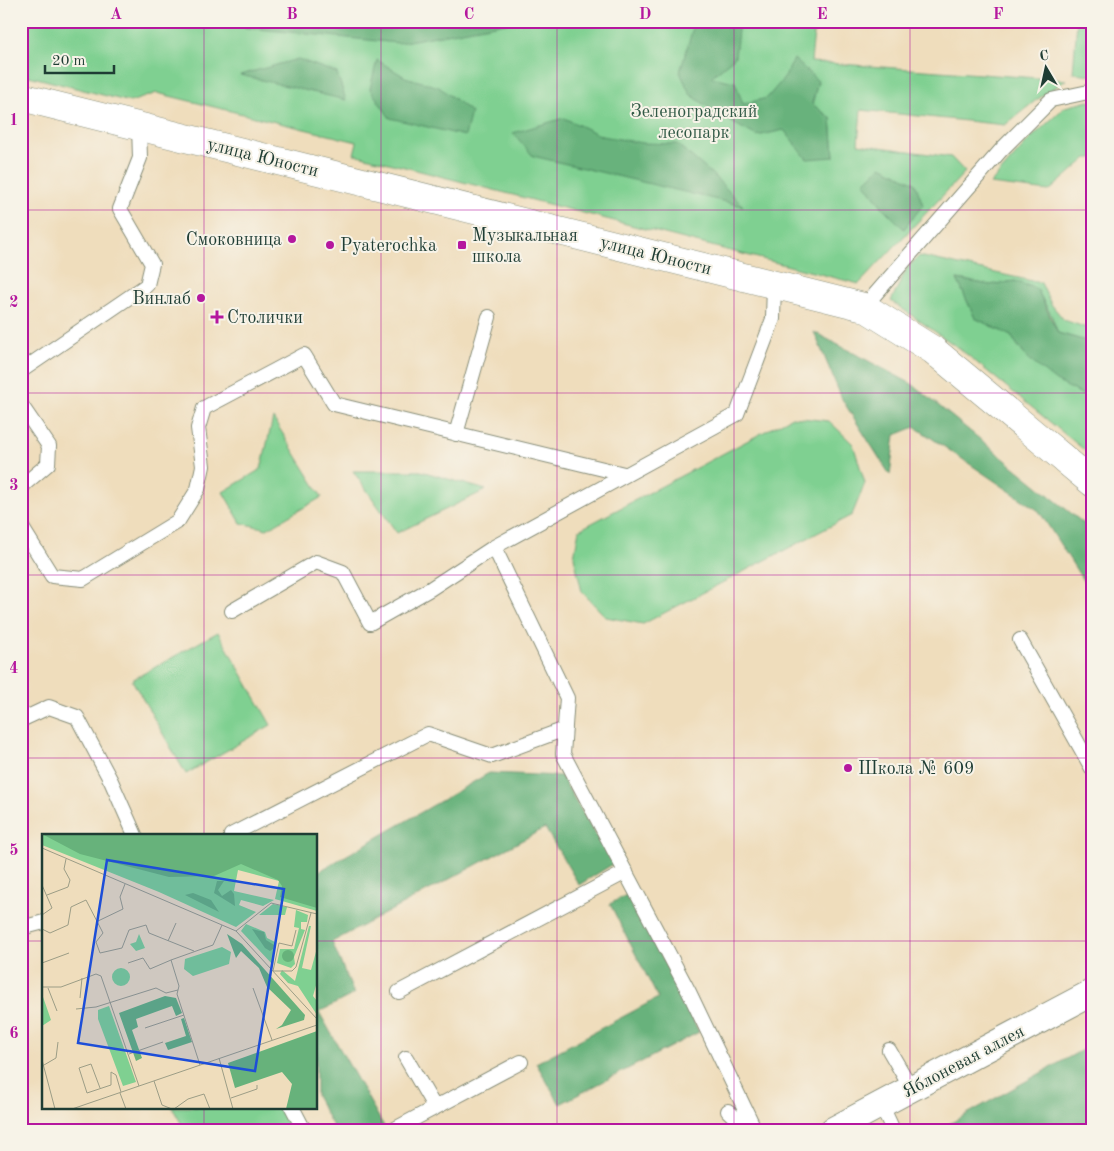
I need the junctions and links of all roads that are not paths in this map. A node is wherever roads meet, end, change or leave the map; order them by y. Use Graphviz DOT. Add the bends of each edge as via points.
graph roads {
  1 [pos="1093,91"];
  2 [pos="21,97"];
  3 [pos="139,126"];
  4 [pos="774,284"];
  5 [pos="864,307"];
  6 [pos="488,316"];
  7 [pos="21,371"];
  8 [pos="21,405"];
  9 [pos="456,434"];
  10 [pos="624,474"];
  11 [pos="1093,483"];
  12 [pos="21,487"];
  13 [pos="21,526"];
  14 [pos="494,546"];
  15 [pos="232,611"];
  16 [pos="1020,640"];
  17 [pos="21,720"];
  18 [pos="565,729"];
  19 [pos="1093,770"];
  20 [pos="135,834"];
  21 [pos="233,834"];
  22 [pos="626,872"];
  23 [pos="42,923"];
  24 [pos="21,928"];
  25 [pos="399,992"];
  26 [pos="1093,992"];
  27 [pos="889,1050"];
  28 [pos="406,1058"];
  29 [pos="521,1062"];
  30 [pos="911,1088"];
  31 [pos="881,1104"];
  32 [pos="293,1108"];
  33 [pos="435,1108"];
  34 [pos="728,1112"];
  35 [pos="304,1130"];
  36 [pos="393,1130"];
  37 [pos="748,1130"];
  38 [pos="755,1130"];
  39 [pos="833,1130"];
  40 [pos="893,1130"];
  1 -- 5 [label="lane" via="1051,100 1002,149"];
  2 -- 3 [label="street, улица Юности"];
  3 -- 4 [label="street, улица Юности"];
  3 -- 7 [label="lane" via="140,158 120,210 152,264 147,285"];
  4 -- 5 [label="street, улица Юности"];
  4 -- 10 [label="lane" via="773,319 737,414"];
  5 -- 11 [label="street, улица Юности" via="933,350"];
  6 -- 9 [label="lane"];
  8 -- 12 [label="lane" via="49,446 48,464"];
  9 -- 10 [label="lane"];
  9 -- 13 [label="lane" via="334,404 304,355 204,408 198,428 203,466 198,489 178,521 83,579 52,576"];
  10 -- 14 [label="lane"];
  14 -- 15 [label="lane" via="430,590 370,623 344,572 316,562"];
  14 -- 18 [label="lane" via="567,698"];
  16 -- 19 [label="lane"];
  17 -- 20 [label="lane" via="49,707 77,717"];
  18 -- 21 [label="lane" via="492,756 428,734"];
  18 -- 22 [label="lane" via="563,754"];
  22 -- 25 [label="lane"];
  22 -- 38 [label="lane" via="689,992"];
  23 -- 24 [label="lane"];
  26 -- 30 [label="street, Яблоневая аллея"];
  27 -- 30 [label="lane"];
  28 -- 33 [label="lane"];
  29 -- 33 [label="lane"];
  30 -- 31 [label="street, Яблоневая аллея"];
  31 -- 39 [label="street, Яблоневая аллея"];
  31 -- 40 [label="lane"];
  32 -- 35 [label="lane"];
  33 -- 36 [label="lane"];
  34 -- 37 [label="lane"];
}
